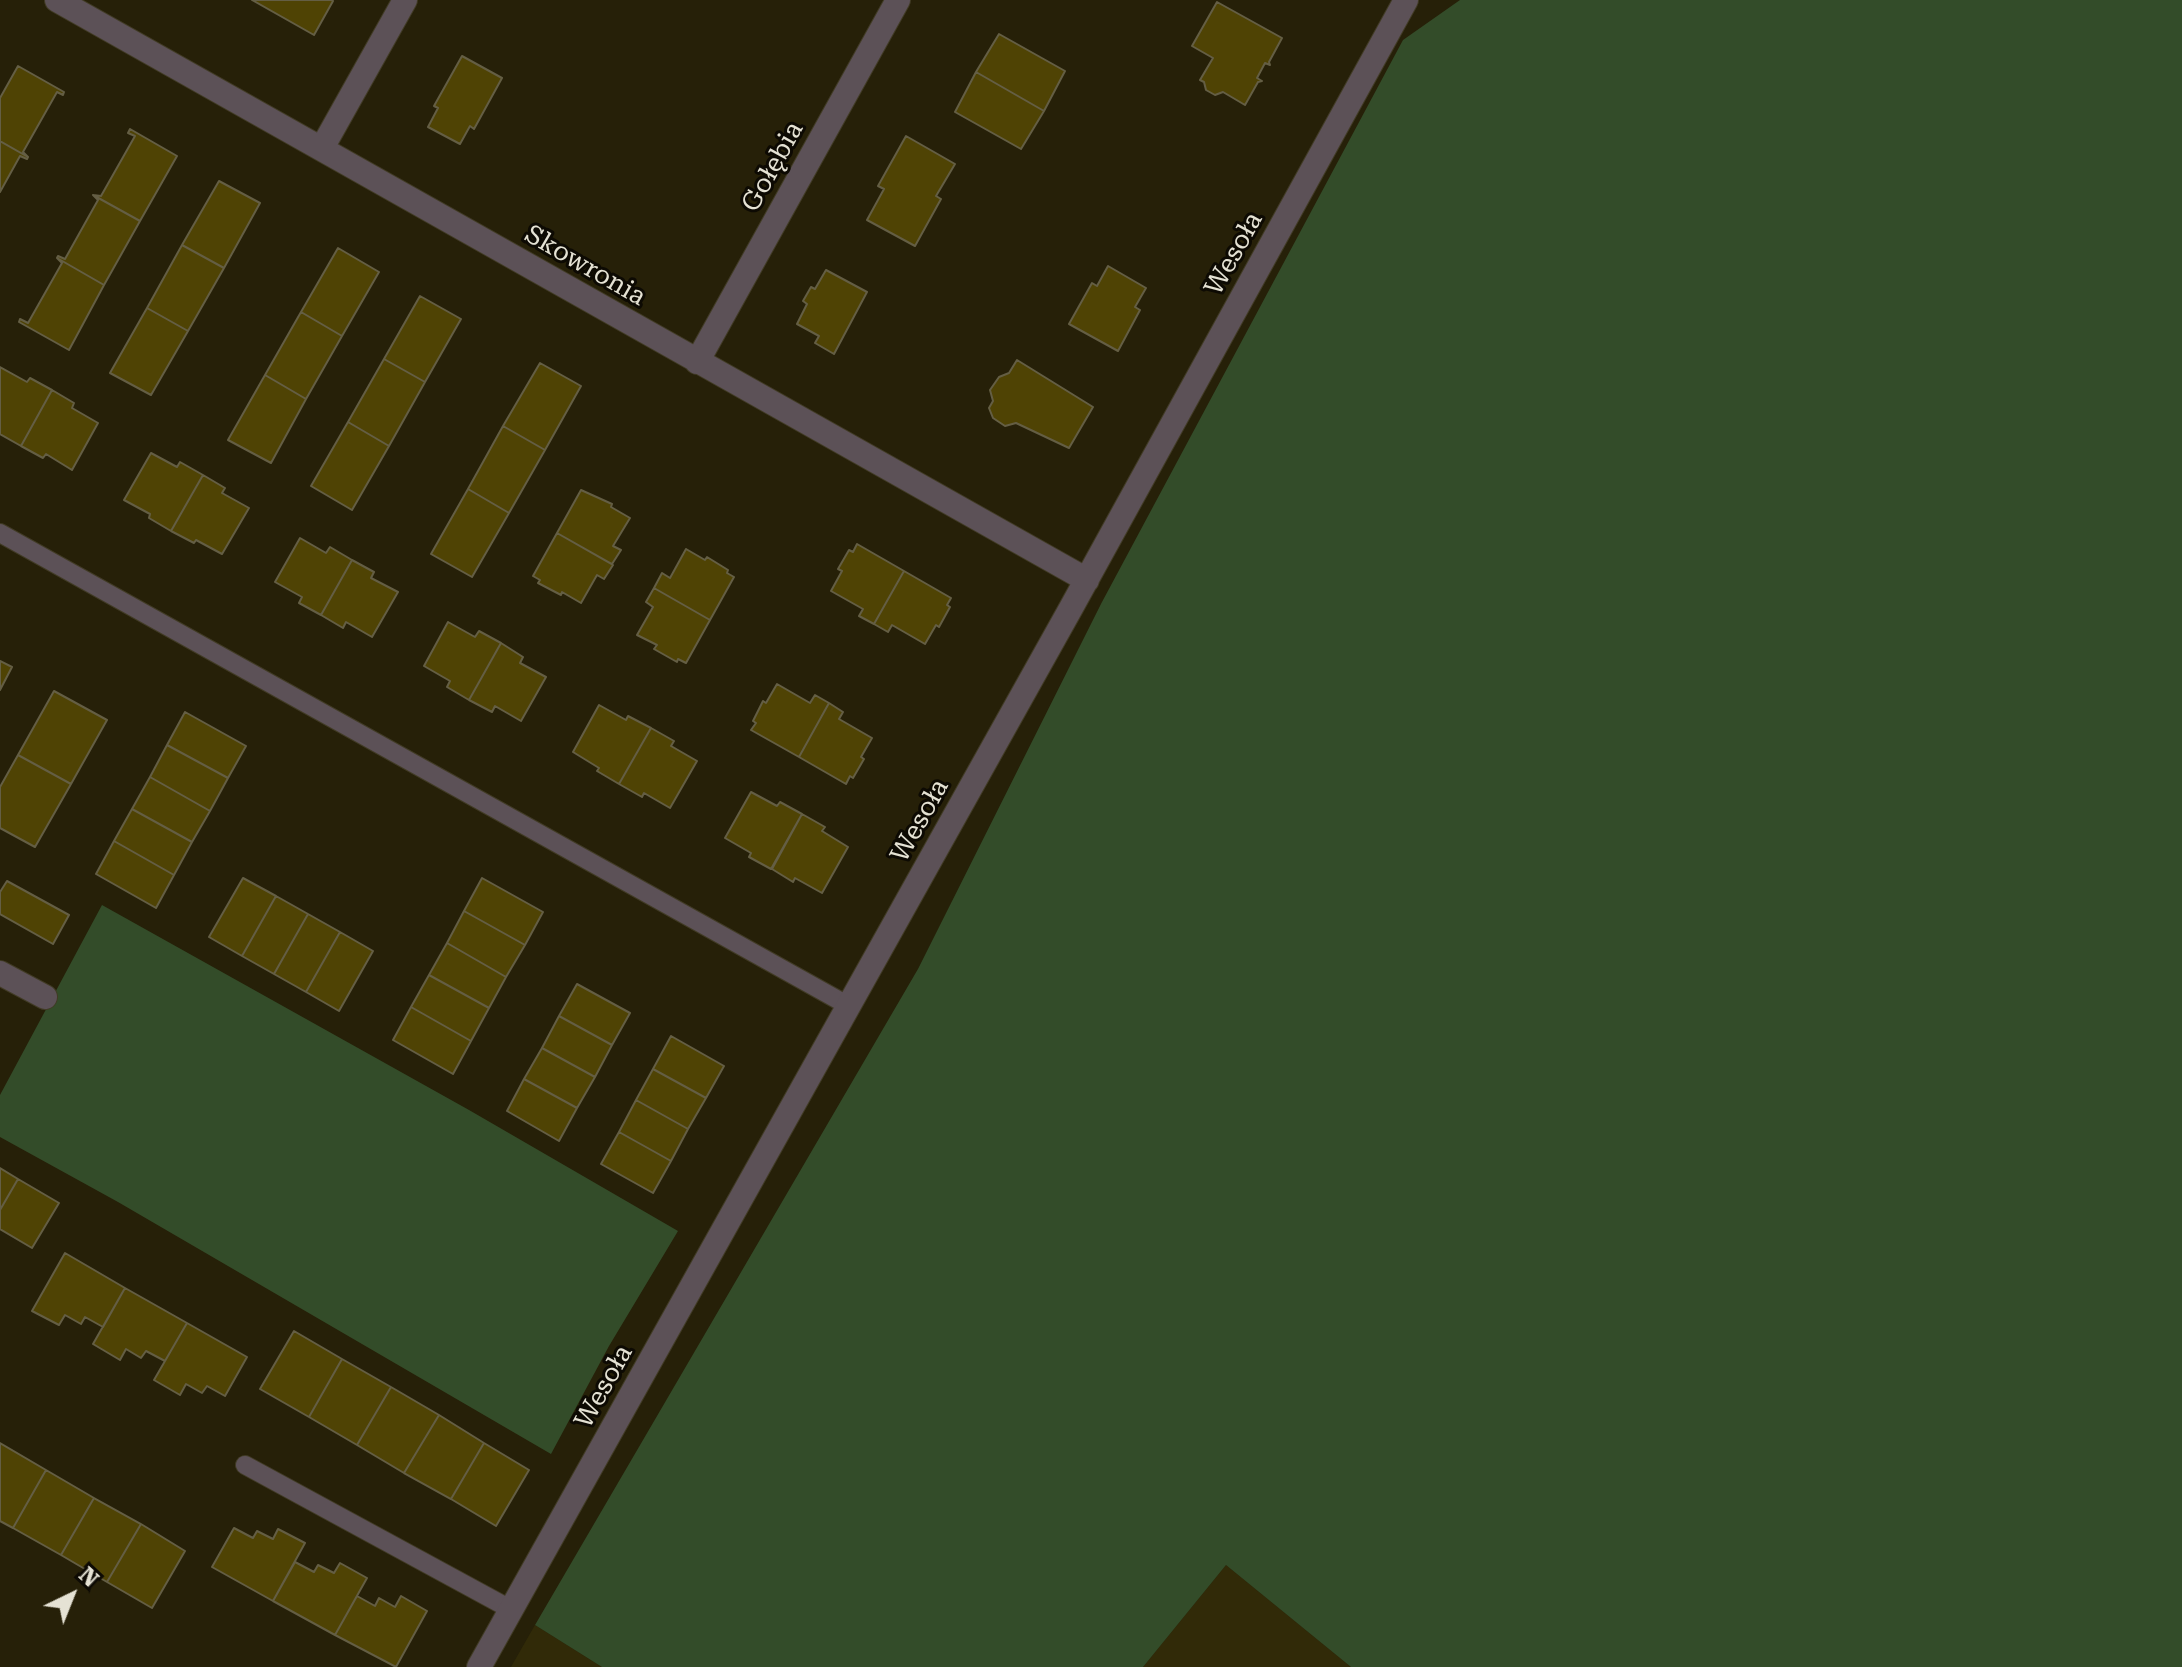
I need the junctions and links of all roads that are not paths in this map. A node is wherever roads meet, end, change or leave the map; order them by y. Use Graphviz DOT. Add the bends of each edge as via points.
graph roads {
  1 [pos="57,0"];
  2 [pos="405,0"];
  3 [pos="898,0"];
  4 [pos="1406,0"];
  5 [pos="322,148"];
  6 [pos="697,362"];
  7 [pos="0,533"];
  8 [pos="1087,580"];
  9 [pos="0,973"];
  10 [pos="45,997"];
  11 [pos="849,1006"];
  12 [pos="245,1465"];
  13 [pos="512,1610"];
  14 [pos="479,1667"];
  1 -- 5 [label="street, Skowronia"];
  2 -- 5 [label="street"];
  3 -- 6 [label="street, Gołębia"];
  4 -- 8 [label="street, Wesoła"];
  5 -- 6 [label="street, Skowronia"];
  6 -- 8 [label="street, Skowronia"];
  7 -- 11 [label="lane"];
  8 -- 11 [label="street, Wesoła"];
  9 -- 10 [label="street"];
  11 -- 13 [label="street, Wesoła"];
  12 -- 13 [label="lane"];
  13 -- 14 [label="street, Wesoła"];
}
